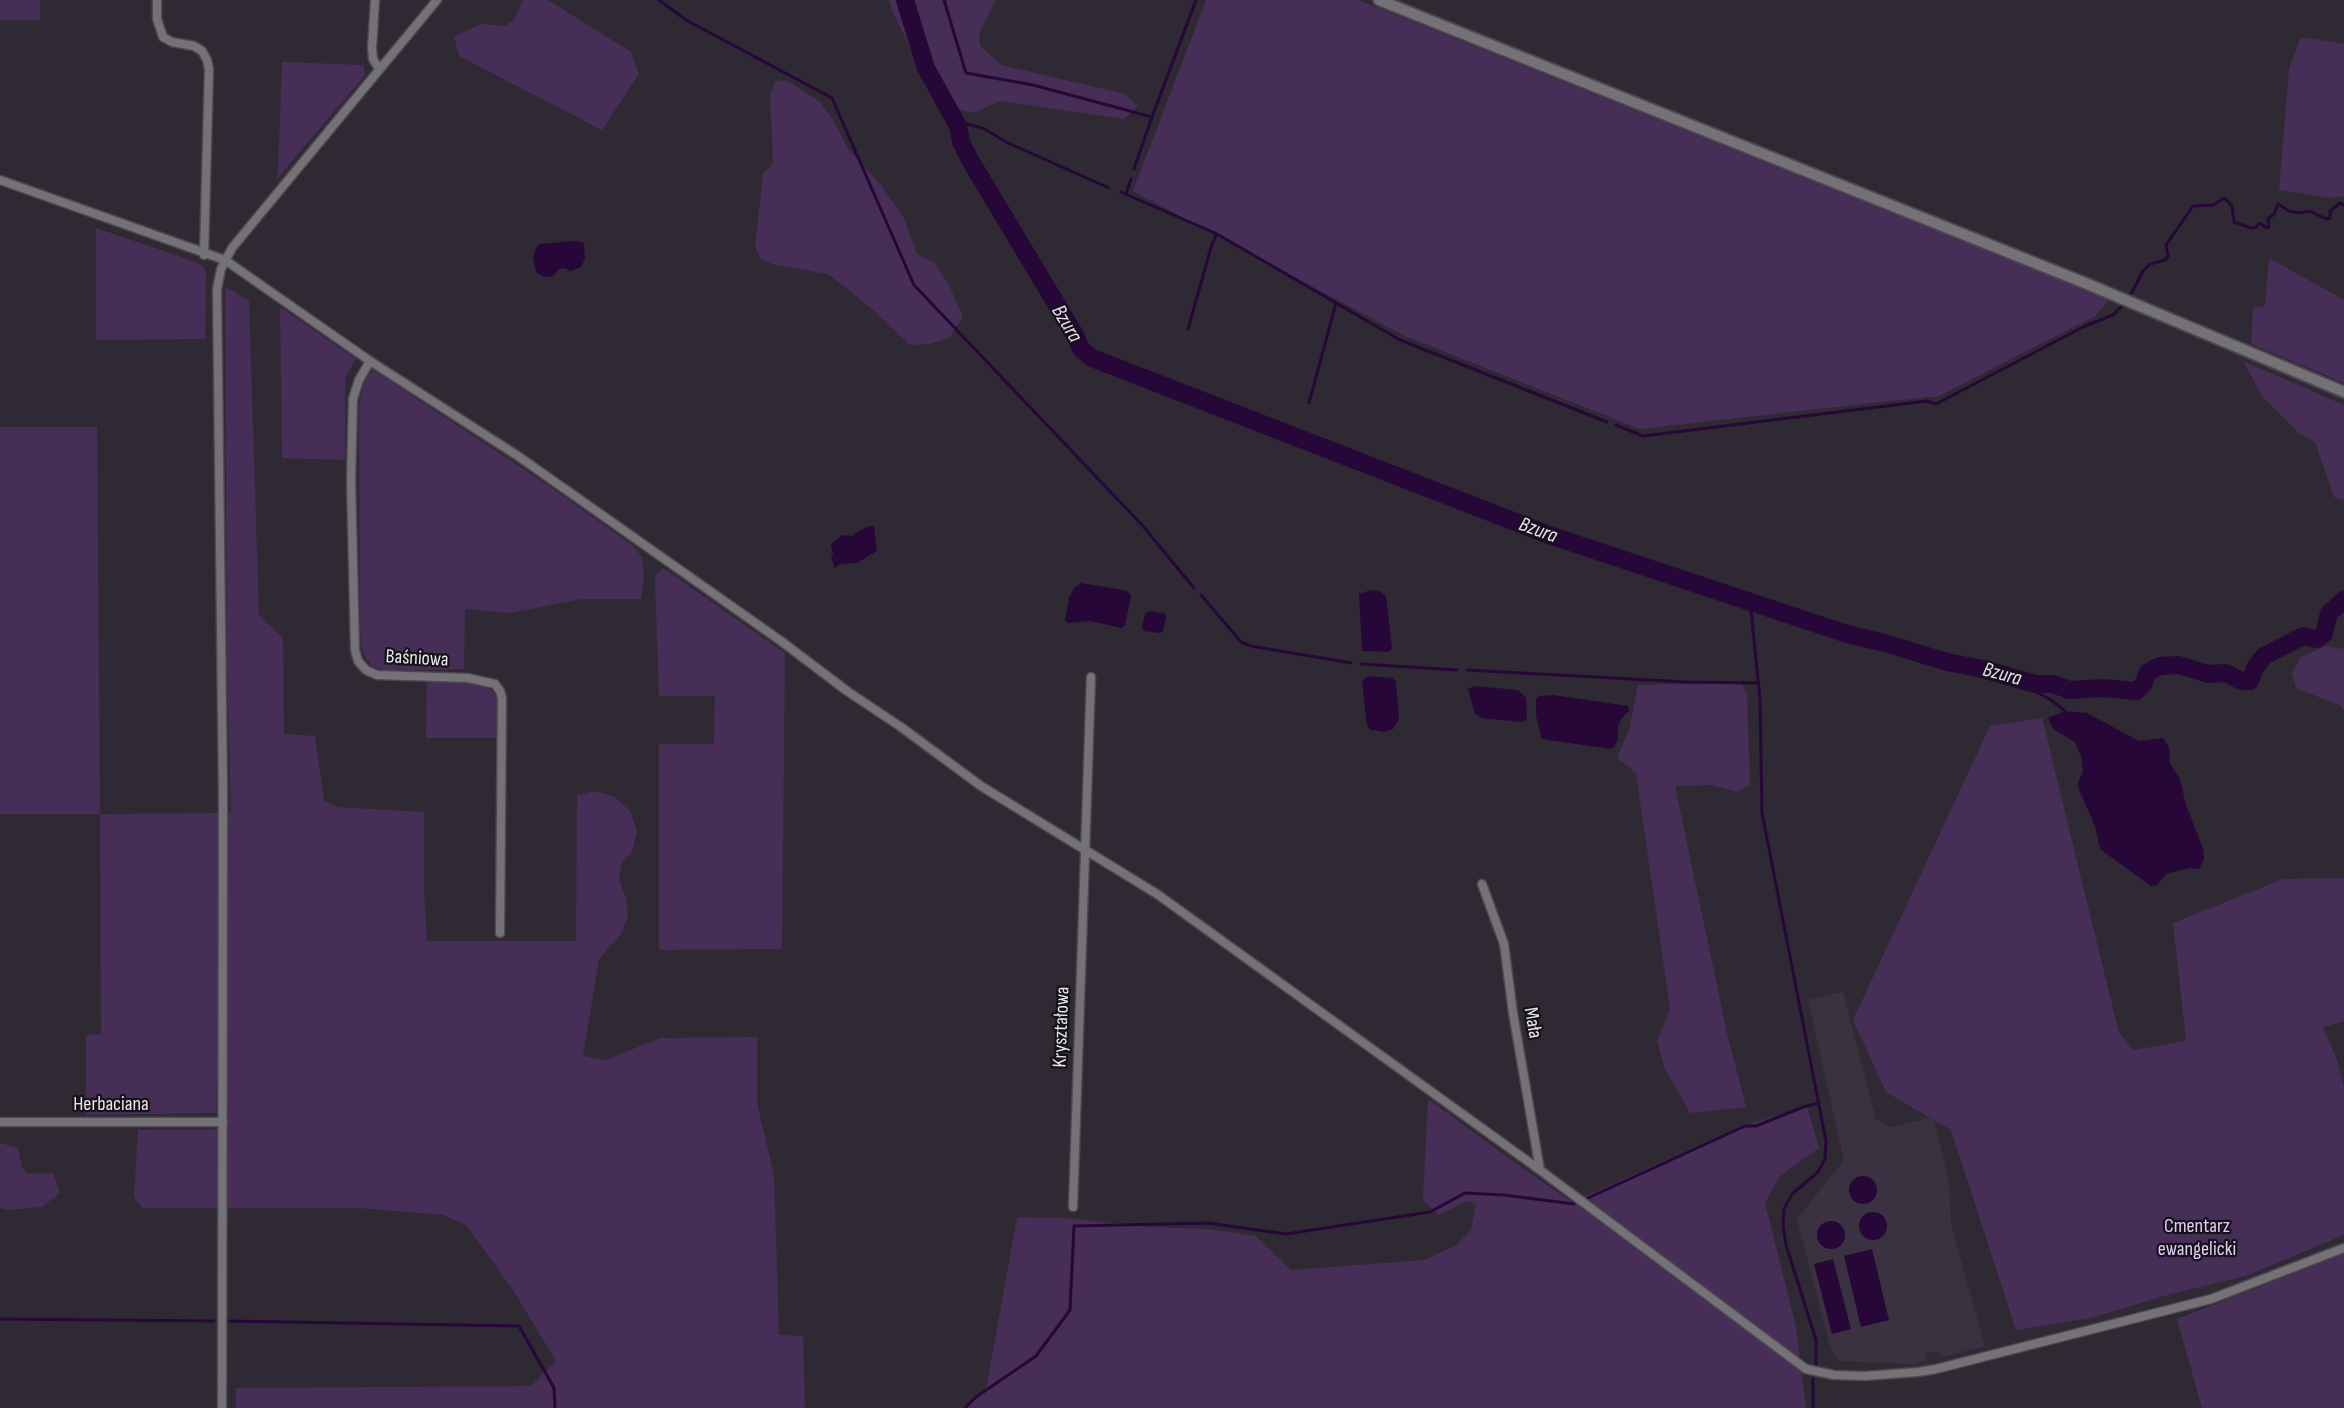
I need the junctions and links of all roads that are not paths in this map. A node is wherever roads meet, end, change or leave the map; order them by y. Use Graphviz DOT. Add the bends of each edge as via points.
graph roads {
  1 [pos="157,0"];
  2 [pos="375,0"];
  3 [pos="437,0"];
  4 [pos="1379,0"];
  5 [pos="379,69"];
  6 [pos="0,180"];
  7 [pos="204,255"];
  8 [pos="225,260"];
  9 [pos="370,361"];
  10 [pos="2344,392"];
  11 [pos="1091,677"];
  12 [pos="1084,849"];
  13 [pos="1482,884"];
  14 [pos="500,933"];
  15 [pos="0,1122"];
  16 [pos="223,1122"];
  17 [pos="1540,1170"];
  18 [pos="1073,1207"];
  19 [pos="2344,1248"];
  20 [pos="222,1408"];
  1 -- 7 [label="street" via="157,19 163,37 194,46 207,60"];
  2 -- 5 [label="street" via="372,48"];
  3 -- 5 [label="street"];
  4 -- 10 [label="street" via="1883,201"];
  5 -- 8 [label="street" via="246,229"];
  6 -- 7 [label="street"];
  7 -- 8 [label="street"];
  8 -- 9 [label="street"];
  8 -- 16 [label="street" via="216,303"];
  9 -- 12 [label="street" via="518,456 981,786"];
  9 -- 14 [label="street, Baśniowa" via="353,399 355,650 358,661 377,675 468,678 495,684 501,691"];
  11 -- 12 [label="street, Kryształowa"];
  12 -- 17 [label="street" via="1157,894"];
  12 -- 18 [label="street, Kryształowa"];
  13 -- 17 [label="street, Mała" via="1504,944"];
  15 -- 16 [label="street, Herbaciana"];
  16 -- 20 [label="street"];
  17 -- 19 [label="street" via="1806,1369 1834,1375 1936,1369 2211,1299"];
}
